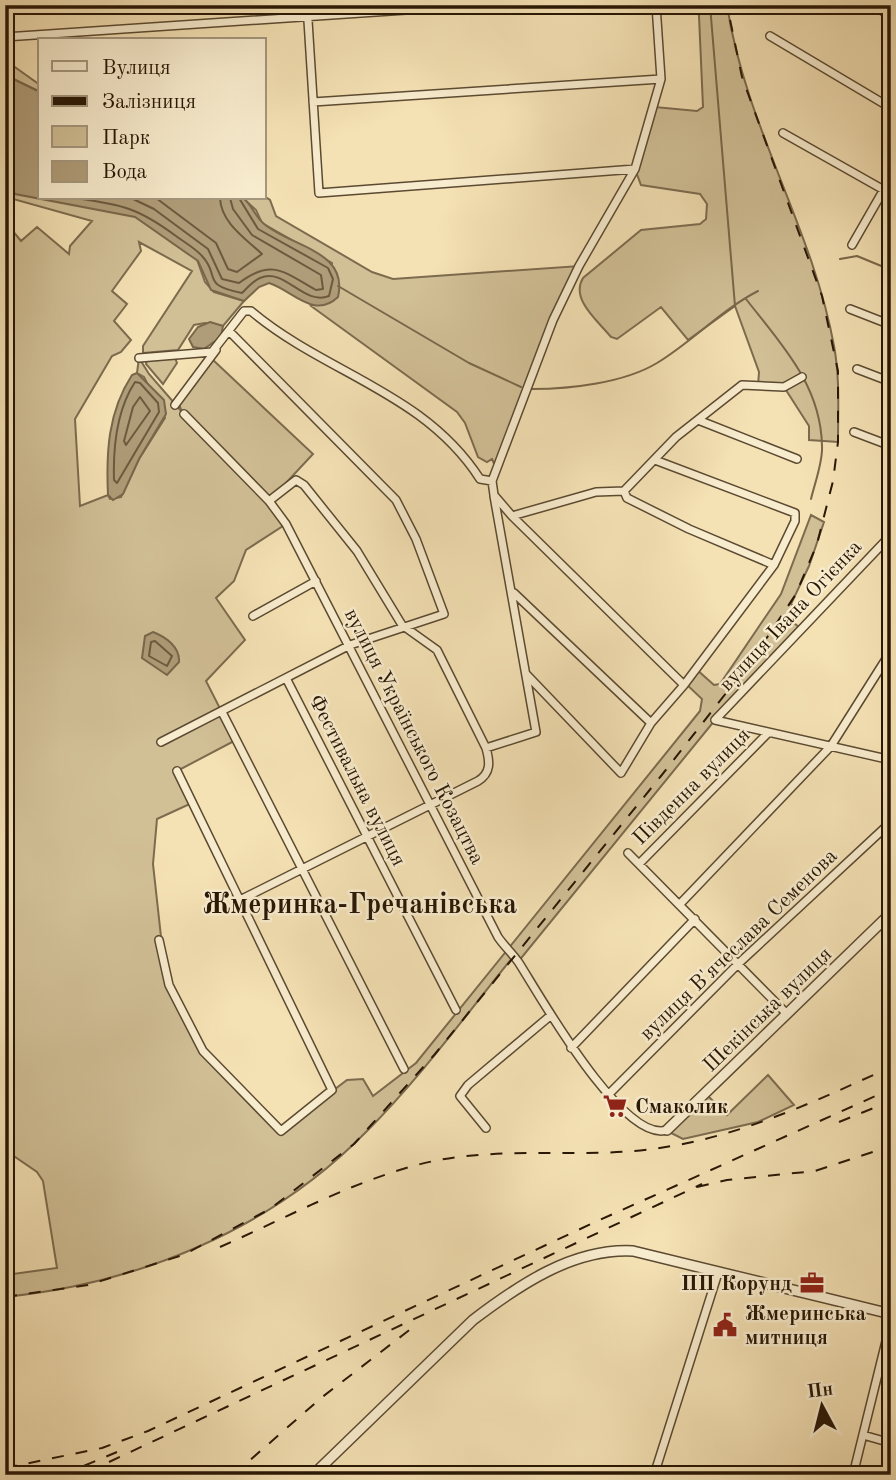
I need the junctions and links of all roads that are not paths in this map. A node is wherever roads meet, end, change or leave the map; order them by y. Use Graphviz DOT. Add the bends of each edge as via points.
graph roads {
  1 [pos="8,5"];
  2 [pos="307,5"];
  3 [pos="480,5"];
  4 [pos="656,5"];
  5 [pos="872,5"];
  6 [pos="308,15"];
  7 [pos="5,16"];
  8 [pos="891,16"];
  9 [pos="770,36"];
  10 [pos="5,37"];
  11 [pos="661,79"];
  12 [pos="313,102"];
  13 [pos="891,108"];
  14 [pos="783,133"];
  15 [pos="635,169"];
  16 [pos="891,177"];
  17 [pos="887,192"];
  18 [pos="852,246"];
  19 [pos="850,309"];
  20 [pos="891,325"];
  21 [pos="229,331"];
  22 [pos="216,349"];
  23 [pos="139,358"];
  24 [pos="857,369"];
  25 [pos="802,377"];
  26 [pos="891,382"];
  27 [pos="176,405"];
  28 [pos="184,414"];
  29 [pos="698,420"];
  30 [pos="854,432"];
  31 [pos="891,446"];
  32 [pos="797,459"];
  33 [pos="655,460"];
  34 [pos="492,481"];
  35 [pos="624,491"];
  36 [pos="494,495"];
  37 [pos="269,501"];
  38 [pos="512,516"];
  39 [pos="891,535"];
  40 [pos="774,565"];
  41 [pos="316,581"];
  42 [pos="514,593"];
  43 [pos="253,616"];
  44 [pos="402,625"];
  45 [pos="349,645"];
  46 [pos="891,650"];
  47 [pos="527,675"];
  48 [pos="286,678"];
  49 [pos="684,685"];
  50 [pos="222,712"];
  51 [pos="651,723"];
  52 [pos="767,734"];
  53 [pos="161,743"];
  54 [pos="831,746"];
  55 [pos="486,748"];
  56 [pos="891,760"];
  57 [pos="177,771"];
  58 [pos="430,805"];
  59 [pos="891,822"];
  60 [pos="368,837"];
  61 [pos="628,853"];
  62 [pos="639,863"];
  63 [pos="302,869"];
  64 [pos="240,900"];
  65 [pos="680,904"];
  66 [pos="891,913"];
  67 [pos="695,919"];
  68 [pos="159,940"];
  69 [pos="738,964"];
  70 [pos="456,1010"];
  71 [pos="787,1014"];
  72 [pos="550,1016"];
  73 [pos="571,1048"];
  74 [pos="404,1069"];
  75 [pos="610,1093"];
  76 [pos="486,1128"];
  77 [pos="667,1130"];
  78 [pos="718,1273"];
  79 [pos="891,1292"];
  80 [pos="887,1313"];
  81 [pos="891,1321"];
  82 [pos="863,1435"];
  83 [pos="891,1443"];
  84 [pos="313,1475"];
  85 [pos="654,1475"];
  86 [pos="853,1475"];
  1 -- 7 [label="street"];
  2 -- 6 [label="street"];
  3 -- 6 [label="street"];
  4 -- 11 [label="street"];
  5 -- 8 [label="street"];
  6 -- 10 [label="street"];
  6 -- 12 [label="street"];
  9 -- 13 [label="street"];
  11 -- 12 [label="street"];
  11 -- 15 [label="street"];
  12 -- 15 [label="street" via="318,193"];
  14 -- 17 [label="street"];
  15 -- 34 [label="street" via="553,320"];
  16 -- 17 [label="street"];
  17 -- 18 [label="street"];
  19 -- 20 [label="street"];
  21 -- 22 [label="street"];
  21 -- 34 [label="street" via="244,311 251,311 298,347 358,375 433,425 461,451 480,479"];
  21 -- 44 [label="street" via="396,499 444,614"];
  22 -- 23 [label="street"];
  22 -- 27 [label="street"];
  24 -- 26 [label="street"];
  25 -- 29 [label="street" via="784,387 742,386"];
  28 -- 37 [label="street, вулиця Українського Козацтва"];
  29 -- 32 [label="street"];
  29 -- 33 [label="street"];
  30 -- 31 [label="street"];
  33 -- 35 [label="street"];
  33 -- 40 [label="street" via="795,513 796,521"];
  34 -- 36 [label="street"];
  35 -- 38 [label="street" via="597,492"];
  35 -- 40 [label="street" via="626,498 690,530"];
  36 -- 38 [label="street"];
  36 -- 42 [label="street"];
  37 -- 41 [label="street, вулиця Українського Козацтва"];
  37 -- 44 [label="street" via="296,480 304,485 356,551"];
  38 -- 49 [label="street"];
  39 -- 52 [label="street, вулиця Івана Огієнка" via="715,720"];
  40 -- 49 [label="street"];
  41 -- 43 [label="street"];
  41 -- 45 [label="street, вулиця Українського Козацтва"];
  42 -- 47 [label="street"];
  42 -- 51 [label="street"];
  44 -- 45 [label="street"];
  44 -- 55 [label="street" via="437,650"];
  45 -- 48 [label="street"];
  45 -- 58 [label="street, вулиця Українського Козацтва"];
  46 -- 54 [label="street"];
  47 -- 51 [label="street" via="621,773"];
  47 -- 55 [label="street" via="536,732"];
  48 -- 50 [label="street"];
  48 -- 60 [label="street, Фестивальна вулиця"];
  49 -- 51 [label="street"];
  50 -- 53 [label="street"];
  50 -- 63 [label="street"];
  52 -- 54 [label="street"];
  52 -- 62 [label="street, Південна вулиця"];
  54 -- 56 [label="street"];
  54 -- 65 [label="street"];
  55 -- 58 [label="street" via="489,764 485,777"];
  57 -- 64 [label="street"];
  58 -- 60 [label="street"];
  58 -- 72 [label="street, вулиця Українського Козацтва" via="498,937"];
  59 -- 69 [label="street, вулиця В'ячеслава Семенова"];
  60 -- 63 [label="street"];
  60 -- 70 [label="street, Фестивальна вулиця"];
  61 -- 62 [label="street"];
  62 -- 65 [label="street"];
  63 -- 64 [label="street"];
  63 -- 74 [label="street"];
  64 -- 68 [label="street" via="332,1090 281,1131 203,1051 169,985"];
  65 -- 67 [label="street"];
  66 -- 71 [label="street, Шекінська вулиця"];
  67 -- 69 [label="street"];
  67 -- 73 [label="street"];
  69 -- 71 [label="street"];
  69 -- 75 [label="street, вулиця В'ячеслава Семенова"];
  71 -- 77 [label="street, Шекінська вулиця"];
  72 -- 73 [label="street, вулиця Українського Козацтва"];
  72 -- 76 [label="street" via="460,1096"];
  73 -- 75 [label="street, вулиця Українського Козацтва"];
  75 -- 77 [label="street, вулиця Українського Козацтва" via="635,1122 652,1131"];
  78 -- 80 [label="street"];
  78 -- 84 [label="street" via="615,1250 555,1267 473,1320"];
  78 -- 85 [label="street"];
  79 -- 80 [label="street"];
  81 -- 82 [label="street"];
  82 -- 83 [label="street"];
  82 -- 86 [label="street"];
}
